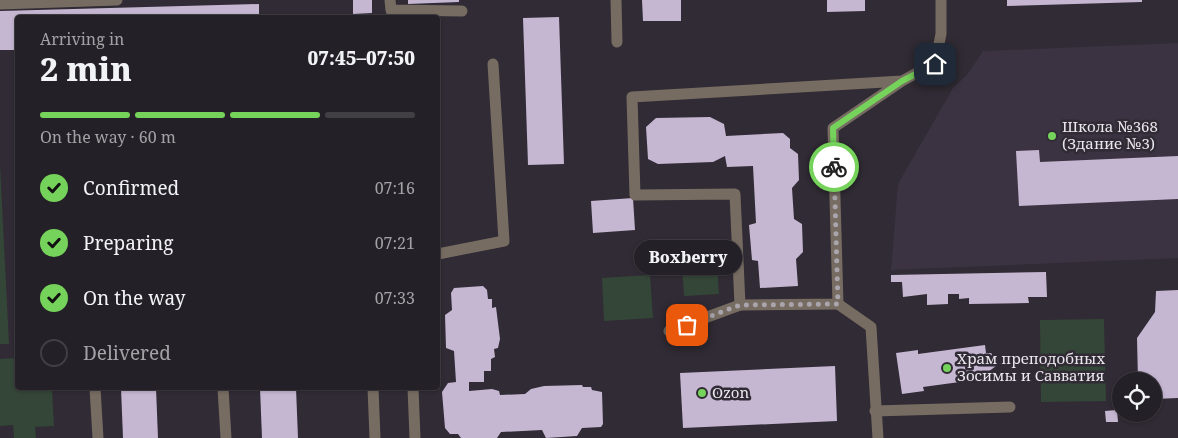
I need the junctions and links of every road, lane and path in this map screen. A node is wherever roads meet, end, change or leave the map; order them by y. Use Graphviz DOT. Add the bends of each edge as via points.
graph roads {
  1 [pos="117,0"];
  2 [pos="390,0"];
  3 [pos="616,0"];
  4 [pos="941,0"];
  5 [pos="0,4"];
  6 [pos="462,11"];
  7 [pos="617,42"];
  8 [pos="493,64"];
  9 [pos="902,81"];
  10 [pos="440,254"];
  11 [pos="838,304"];
  12 [pos="740,305"];
  13 [pos="669,331"];
  14 [pos="95,390"];
  15 [pos="223,390"];
  16 [pos="372,390"];
  17 [pos="413,390"];
  18 [pos="1010,406"];
  19 [pos="875,411"];
  20 [pos="98,438"];
  21 [pos="226,438"];
  22 [pos="375,438"];
  23 [pos="414,438"];
  24 [pos="878,438"];
  1 -- 5 [label="lane"];
  2 -- 6 [label="lane" via="391,10"];
  3 -- 7 [label="lane"];
  4 -- 9 [label="lane" via="941,34 935,64"];
  8 -- 10 [label="lane" via="504,241"];
  9 -- 11 [label="lane" via="833,128"];
  9 -- 12 [label="lane" via="632,97 635,195 735,194"];
  11 -- 12 [label="lane"];
  11 -- 19 [label="lane" via="871,327"];
  12 -- 13 [label="lane"];
  14 -- 20 [label="lane"];
  15 -- 21 [label="lane"];
  16 -- 22 [label="lane"];
  17 -- 23 [label="lane"];
  18 -- 19 [label="lane"];
  19 -- 24 [label="lane"];
}
